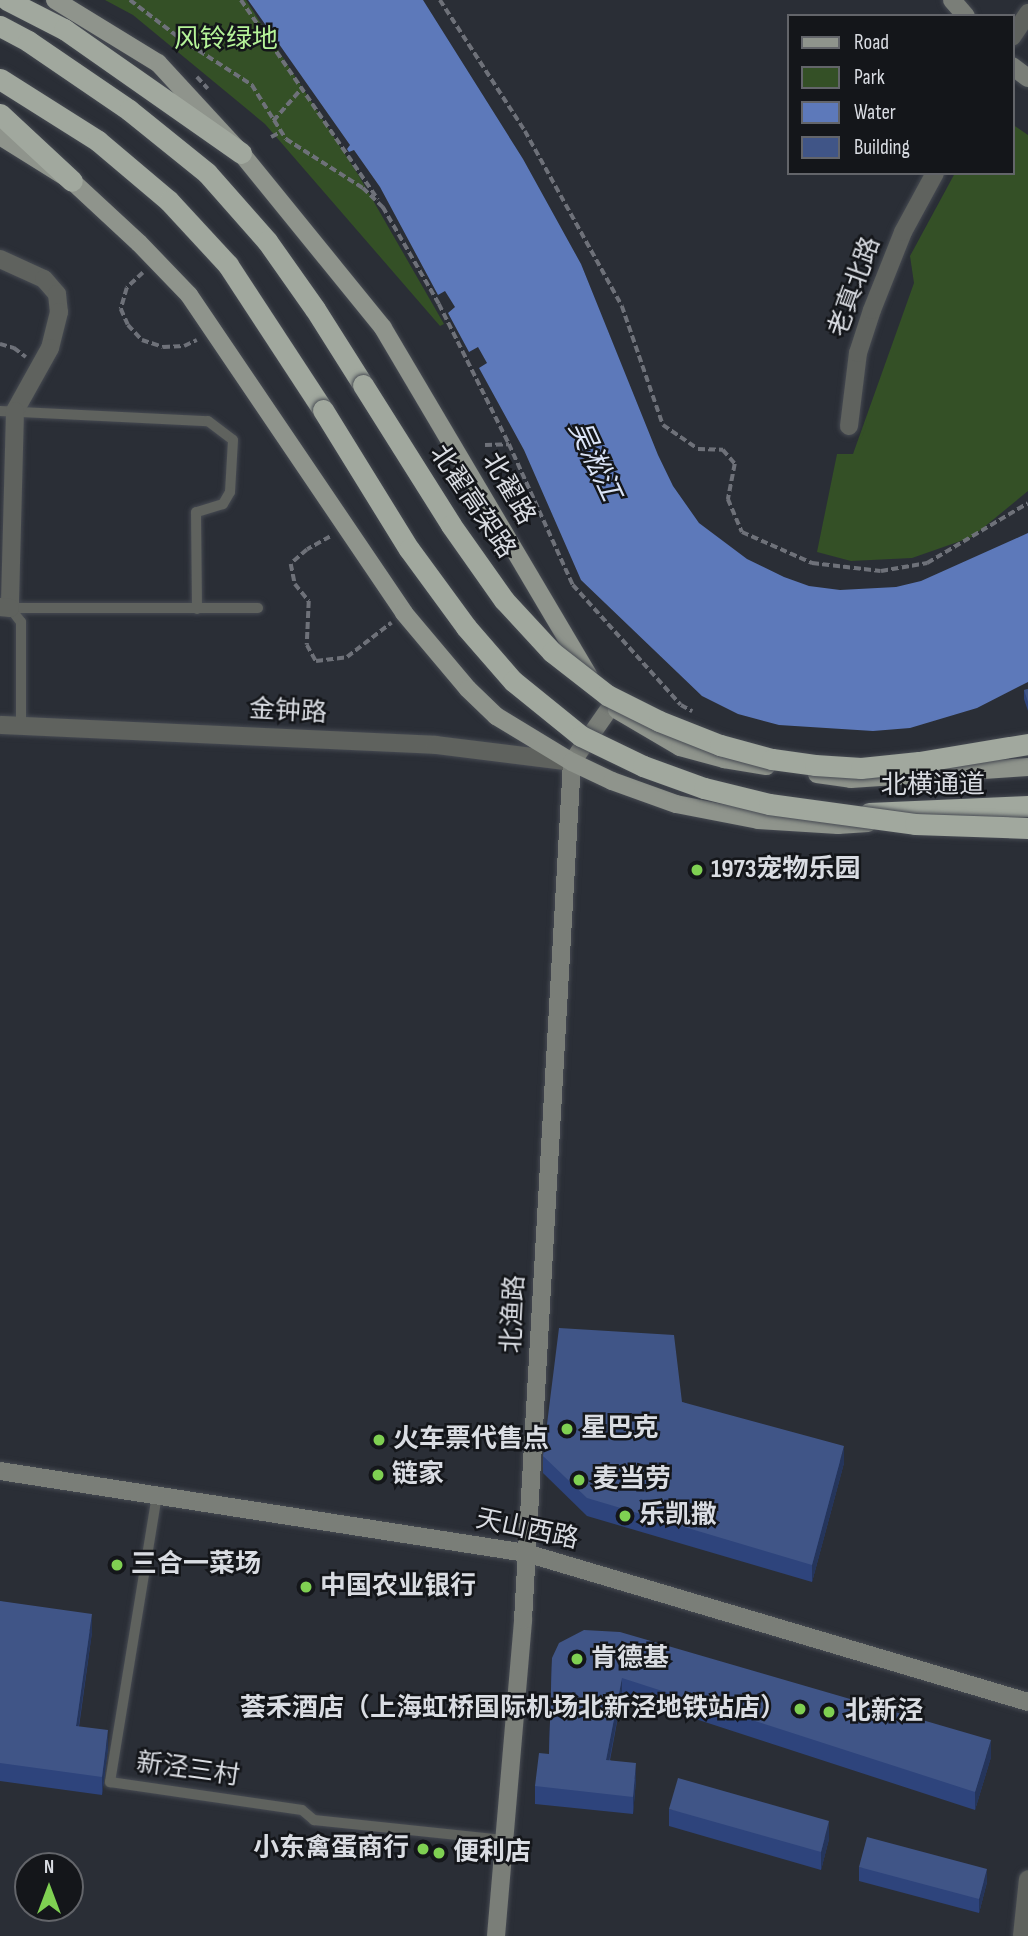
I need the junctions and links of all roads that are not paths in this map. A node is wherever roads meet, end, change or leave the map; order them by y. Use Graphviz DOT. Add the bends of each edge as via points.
graph roads {
  1 [pos="7,0"];
  2 [pos="55,0"];
  3 [pos="952,0"];
  4 [pos="1028,13"];
  5 [pos="964,14"];
  6 [pos="0,26"];
  7 [pos="1014,34"];
  8 [pos="0,79"];
  9 [pos="0,114"];
  10 [pos="0,136"];
  11 [pos="241,153"];
  12 [pos="934,175"];
  13 [pos="72,181"];
  14 [pos="0,259"];
  15 [pos="7,411"];
  16 [pos="849,426"];
  17 [pos="5,607"];
  18 [pos="258,608"];
  19 [pos="197,609"];
  20 [pos="611,706"];
  21 [pos="0,725"];
  22 [pos="21,725"];
  23 [pos="1028,744"];
  24 [pos="572,762"];
  25 [pos="1028,767"];
  26 [pos="1028,806"];
  27 [pos="839,814"];
  28 [pos="1028,814"];
  29 [pos="1028,828"];
  30 [pos="0,1471"];
  31 [pos="157,1494"];
  32 [pos="526,1553"];
  33 [pos="1028,1702"];
  34 [pos="503,1840"];
  35 [pos="1028,1879"];
  36 [pos="496,1936"];
  37 [pos="1022,1936"];
  1 -- 11 [label="highway" via="65,29"];
  2 -- 11 [label="main road, 北翟路" via="158,63"];
  3 -- 5 [label="street"];
  4 -- 7 [label="street"];
  6 -- 23 [label="highway, 北翟高架路, bridge" via="129,110 207,173 267,241 316,309 451,525 504,600 552,652 607,695 720,746 815,765 861,768"];
  8 -- 27 [label="highway, bridge" via="98,141 169,201 228,265 408,549 513,681 581,736 643,766 769,804"];
  9 -- 13 [label="highway"];
  10 -- 13 [label="main road"];
  11 -- 20 [label="main road, 北翟路" via="383,328 577,661"];
  12 -- 16 [label="street, 老真北路" via="903,232 872,310 858,354"];
  13 -- 24 [label="main road" via="189,295 404,612 468,689 496,716"];
  14 -- 15 [label="street" via="44,279 57,294 58,312 41,368"];
  15 -- 17 [label="street"];
  15 -- 19 [label="lane" via="208,421 233,440 230,492 223,504 196,512"];
  17 -- 19 [label="lane"];
  17 -- 22 [label="lane" via="21,622"];
  18 -- 19 [label="lane"];
  20 -- 24 [label="street"];
  20 -- 25 [label="main road, 北翟路" via="680,747 724,760 851,779"];
  21 -- 22 [label="street, 金钟路"];
  22 -- 24 [label="street, 金钟路" via="436,746"];
  24 -- 28 [label="main road" via="676,804 758,820 838,825"];
  24 -- 32 [label="street, 北渔路"];
  26 -- 27 [label="highway, bridge"];
  27 -- 28 [label="highway, 北横通道, bridge"];
  27 -- 29 [label="highway, bridge" via="915,824"];
  30 -- 31 [label="street, 天山西路"];
  31 -- 32 [label="street, 天山西路"];
  31 -- 34 [label="lane, 新泾三村" via="110,1782 302,1810 314,1821"];
  32 -- 33 [label="street, 天山西路"];
  32 -- 34 [label="street, 北渔路"];
  34 -- 36 [label="street, 北渔路"];
  35 -- 37 [label="street"];
}
